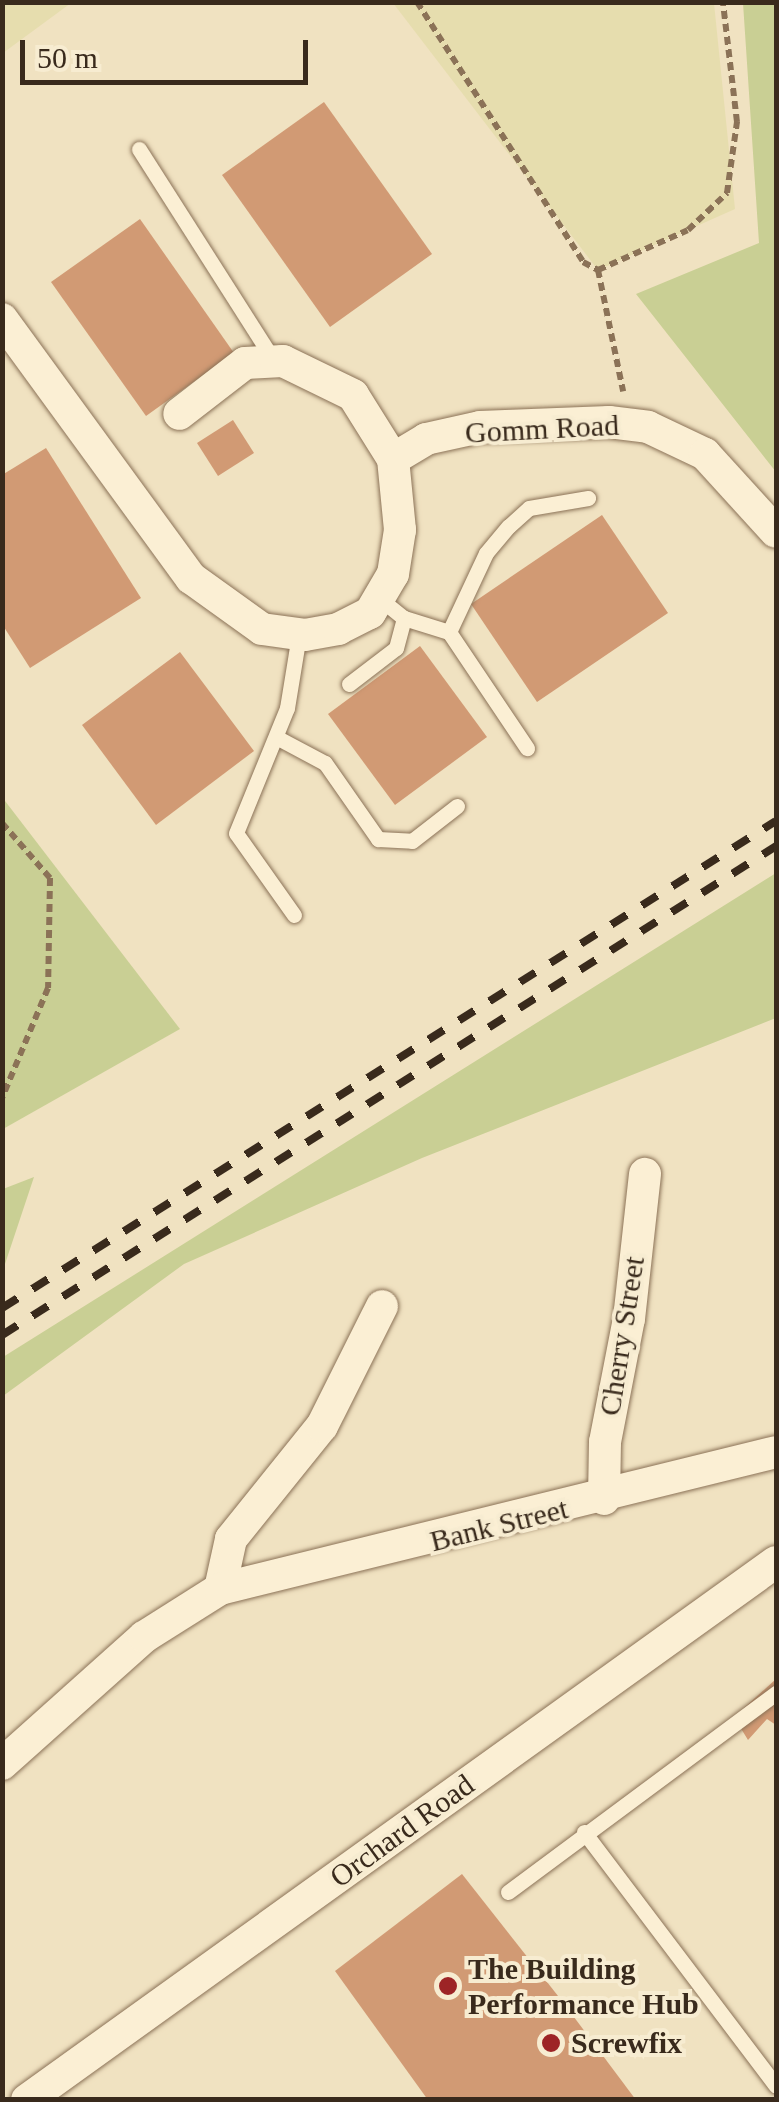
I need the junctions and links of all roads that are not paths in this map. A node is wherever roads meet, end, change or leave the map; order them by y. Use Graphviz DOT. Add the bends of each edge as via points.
graph roads {
  1 [pos="138,149"];
  2 [pos="2,319"];
  3 [pos="274,361"];
  4 [pos="179,414"];
  5 [pos="392,459"];
  6 [pos="588,498"];
  7 [pos="776,532"];
  8 [pos="392,608"];
  9 [pos="449,632"];
  10 [pos="299,635"];
  11 [pos="348,684"];
  12 [pos="276,737"];
  13 [pos="527,748"];
  14 [pos="458,806"];
  15 [pos="294,916"];
  16 [pos="645,1174"];
  17 [pos="382,1306"];
  18 [pos="776,1452"];
  19 [pos="604,1498"];
  20 [pos="776,1562"];
  21 [pos="220,1589"];
  22 [pos="776,1693"];
  23 [pos="2,1764"];
  24 [pos="584,1832"];
  25 [pos="508,1892"];
  26 [pos="776,2086"];
  27 [pos="27,2100"];
  1 -- 3 [label="lane"];
  2 -- 10 [label="street" via="191,578 262,629"];
  3 -- 4 [label="street" via="245,363"];
  3 -- 5 [label="street" via="353,395"];
  5 -- 7 [label="street, Gomm Road" via="426,439 480,427 630,425 705,454"];
  5 -- 8 [label="street" via="400,530"];
  6 -- 9 [label="lane" via="529,508 509,526 486,554"];
  8 -- 9 [label="lane"];
  8 -- 10 [label="street" via="338,629"];
  8 -- 11 [label="lane" via="396,648"];
  9 -- 13 [label="lane"];
  10 -- 12 [label="lane"];
  12 -- 14 [label="lane" via="325,763 378,839 412,841"];
  12 -- 15 [label="lane" via="236,833"];
  16 -- 19 [label="street, Cherry Street" via="630,1319 605,1442"];
  17 -- 21 [label="street" via="322,1426 231,1539"];
  18 -- 19 [label="street, Bank Street"];
  19 -- 21 [label="street, Bank Street"];
  20 -- 27 [label="street, Orchard Road"];
  21 -- 23 [label="street, Bank Street" via="144,1637"];
  22 -- 24 [label="lane"];
  24 -- 25 [label="lane"];
  24 -- 26 [label="lane"];
}
